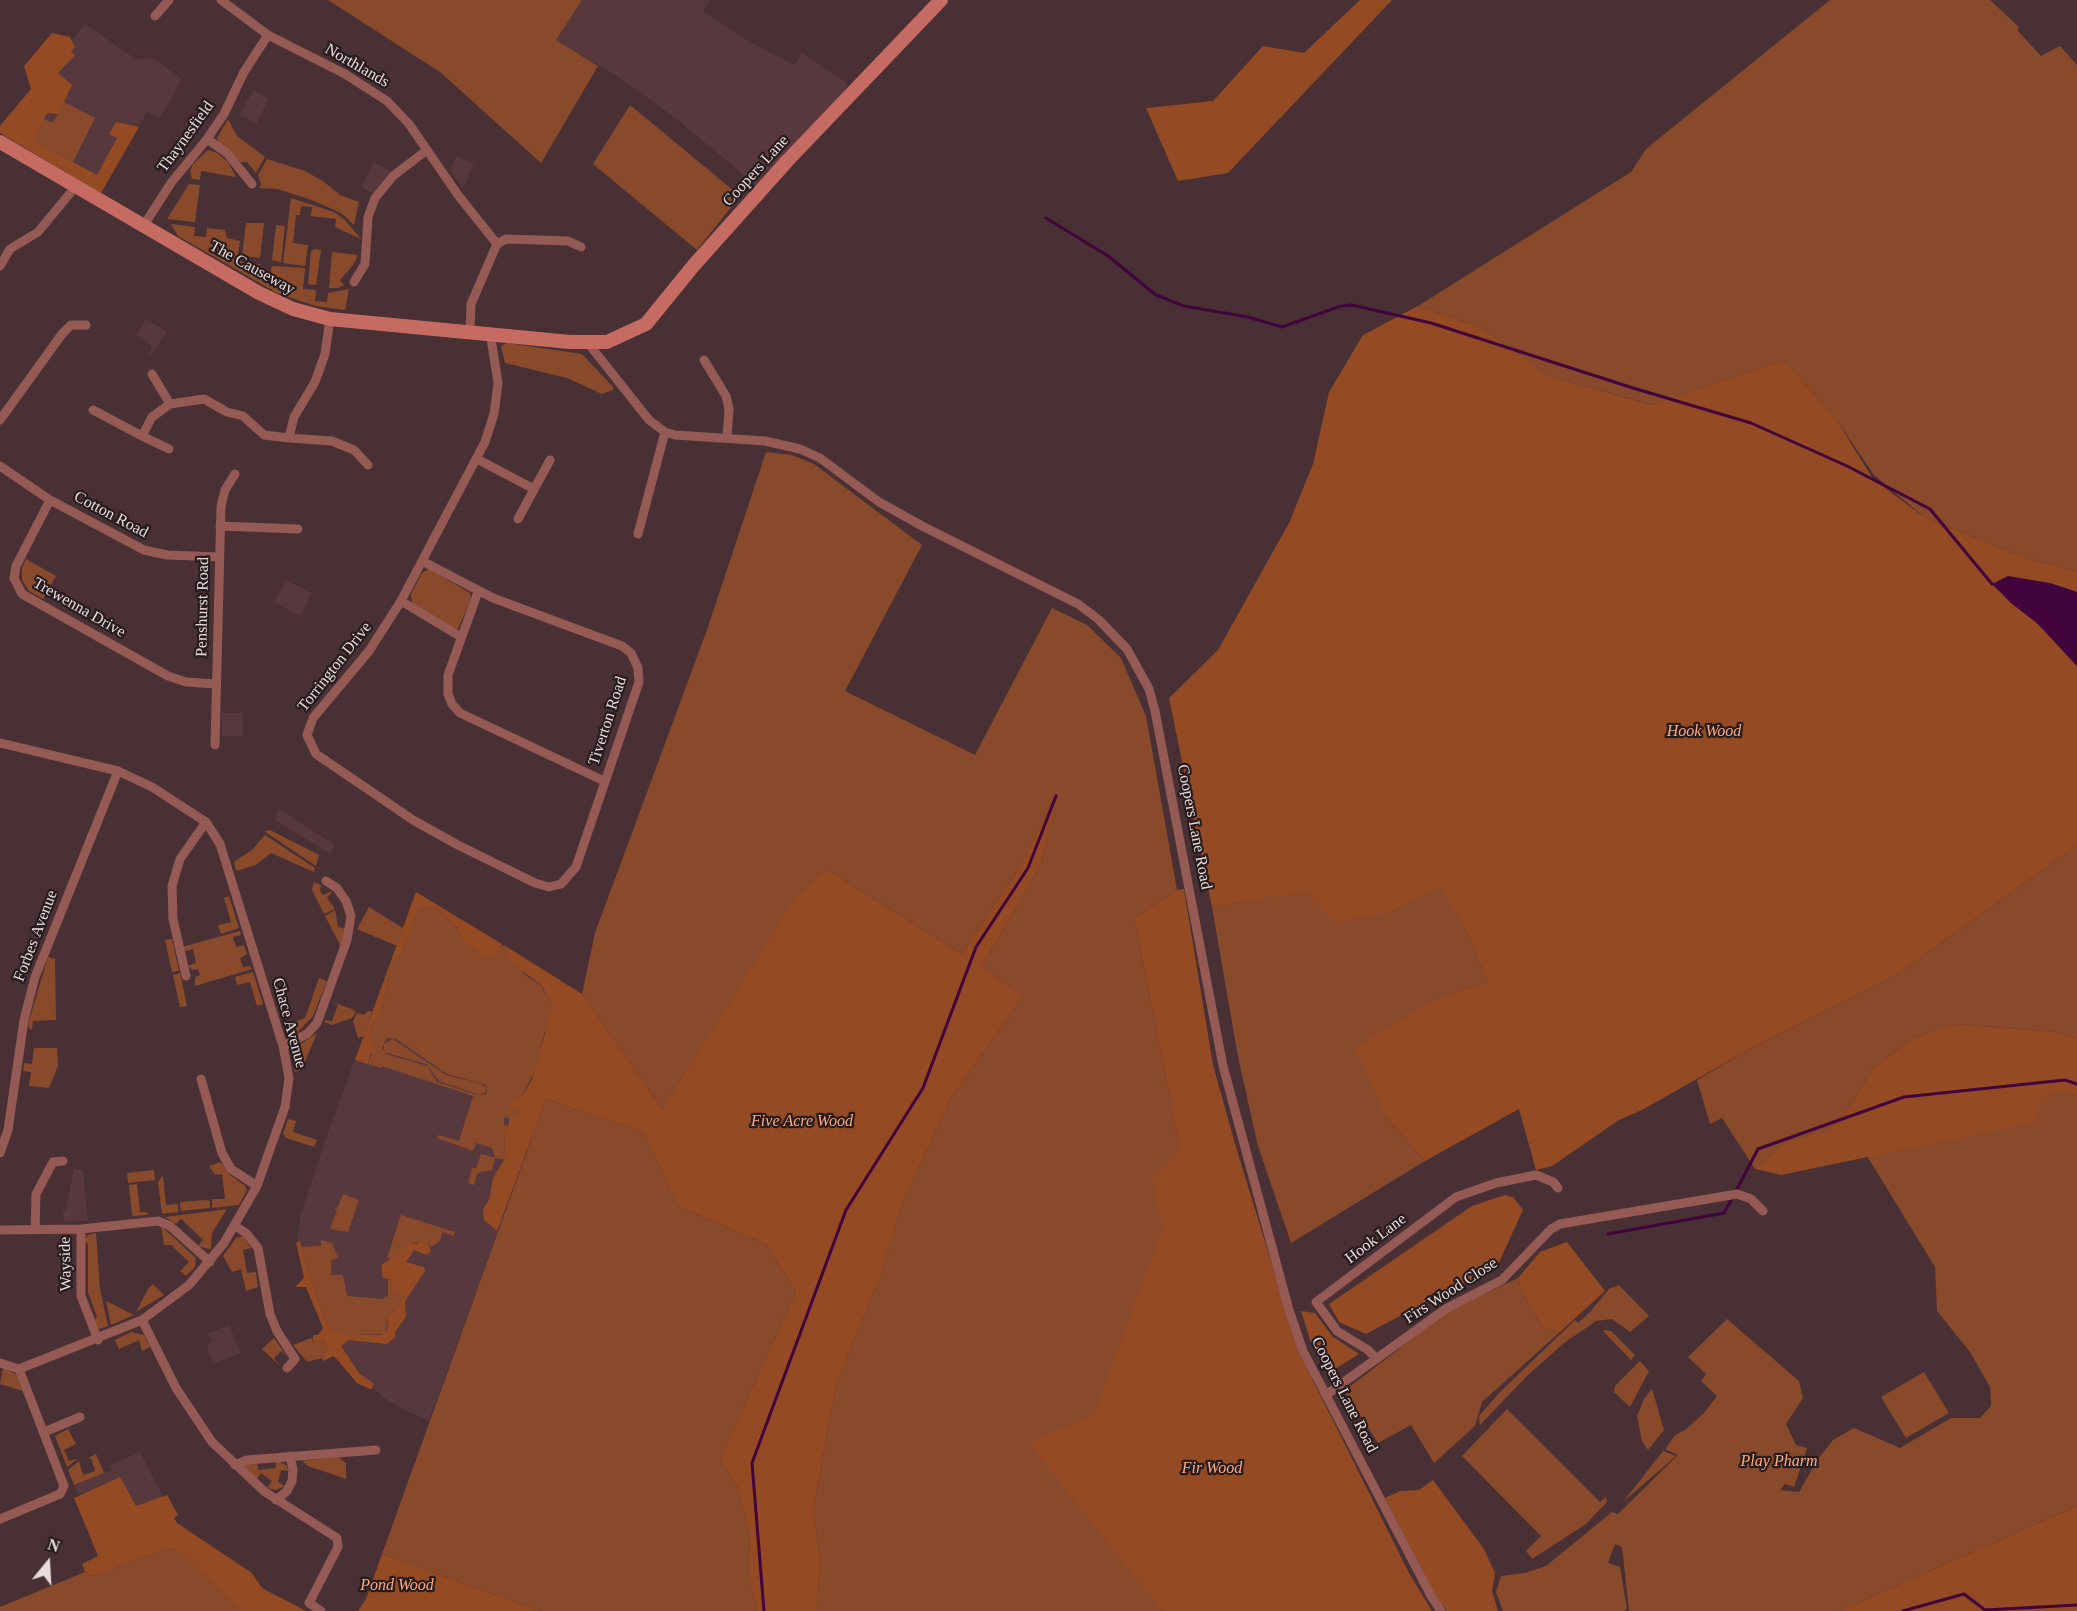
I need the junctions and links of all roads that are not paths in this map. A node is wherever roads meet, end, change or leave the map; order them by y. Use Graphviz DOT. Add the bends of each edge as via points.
graph roads {
  1 [pos="169,0"];
  2 [pos="221,0"];
  3 [pos="940,0"];
  4 [pos="155,16"];
  5 [pos="268,35"];
  6 [pos="207,139"];
  7 [pos="0,142"];
  8 [pos="427,150"];
  9 [pos="252,184"];
  10 [pos="76,186"];
  11 [pos="144,225"];
  12 [pos="497,244"];
  13 [pos="581,247"];
  14 [pos="0,266"];
  15 [pos="354,282"];
  16 [pos="330,319"];
  17 [pos="86,325"];
  18 [pos="470,330"];
  19 [pos="490,332"];
  20 [pos="588,343"];
  21 [pos="704,360"];
  22 [pos="152,374"];
  23 [pos="171,404"];
  24 [pos="93,410"];
  25 [pos="0,420"];
  26 [pos="665,432"];
  27 [pos="142,436"];
  28 [pos="289,438"];
  29 [pos="727,438"];
  30 [pos="169,449"];
  31 [pos="477,459"];
  32 [pos="550,460"];
  33 [pos="368,465"];
  34 [pos="0,466"];
  35 [pos="235,474"];
  36 [pos="534,489"];
  37 [pos="50,500"];
  38 [pos="518,519"];
  39 [pos="220,526"];
  40 [pos="298,530"];
  41 [pos="638,534"];
  42 [pos="219,556"];
  43 [pos="422,561"];
  44 [pos="478,592"];
  45 [pos="401,601"];
  46 [pos="461,637"];
  47 [pos="216,684"];
  48 [pos="0,743"];
  49 [pos="215,745"];
  50 [pos="118,771"];
  51 [pos="604,781"];
  52 [pos="206,822"];
  53 [pos="326,881"];
  54 [pos="535,883"];
  55 [pos="186,976"];
  56 [pos="283,1046"];
  57 [pos="201,1079"];
  58 [pos="0,1153"];
  59 [pos="63,1161"];
  60 [pos="257,1186"];
  61 [pos="1558,1188"];
  62 [pos="1763,1211"];
  63 [pos="235,1226"];
  64 [pos="81,1229"];
  65 [pos="0,1230"];
  66 [pos="35,1230"];
  67 [pos="210,1262"];
  68 [pos="142,1320"];
  69 [pos="98,1340"];
  70 [pos="1377,1359"];
  71 [pos="0,1363"];
  72 [pos="287,1368"];
  73 [pos="19,1369"];
  74 [pos="1326,1395"];
  75 [pos="80,1417"];
  76 [pos="44,1431"];
  77 [pos="376,1450"];
  78 [pos="290,1456"];
  79 [pos="235,1465"];
  80 [pos="276,1500"];
  81 [pos="0,1519"];
  82 [pos="321,1611"];
  83 [pos="1442,1611"];
  1 -- 4 [label="street"];
  2 -- 5 [label="street, Northlands"];
  3 -- 20 [label="main road, Coopers Lane" via="774,175 646,324 616,339"];
  5 -- 6 [label="street, Thaynesfield"];
  5 -- 8 [label="street, Northlands" via="380,95 409,124"];
  6 -- 9 [label="street" via="227,153"];
  6 -- 11 [label="street, Thaynesfield" via="171,183"];
  7 -- 10 [label="main road, The Causeway"];
  8 -- 12 [label="street, Northlands"];
  8 -- 15 [label="street" via="393,176 375,198 368,217 365,264"];
  10 -- 11 [label="main road, The Causeway"];
  10 -- 14 [label="street" via="38,232 10,249"];
  11 -- 16 [label="main road, The Causeway" via="259,293 293,309"];
  12 -- 13 [label="street" via="506,239 559,240"];
  12 -- 18 [label="street" via="471,304"];
  16 -- 18 [label="main road, The Causeway"];
  16 -- 28 [label="street" via="325,354 315,382 294,417"];
  17 -- 25 [label="street" via="71,325 62,334"];
  18 -- 19 [label="main road, The Causeway"];
  19 -- 20 [label="main road, The Causeway"];
  19 -- 31 [label="street, Torrington Drive" via="497,367 497,399"];
  20 -- 26 [label="street" via="649,420"];
  21 -- 29 [label="street" via="726,396"];
  22 -- 23 [label="street"];
  23 -- 27 [label="street" via="152,417"];
  23 -- 28 [label="street" via="204,399 243,416 264,435"];
  24 -- 27 [label="street"];
  26 -- 29 [label="street, Coopers Lane Road"];
  26 -- 41 [label="street"];
  27 -- 30 [label="street"];
  28 -- 33 [label="street" via="333,441 354,450"];
  29 -- 74 [label="street, Coopers Lane Road" via="775,442 820,458 879,502 1077,604 1115,634 1136,664 1155,711 1223,1066 1289,1310 1303,1351"];
  31 -- 36 [label="street"];
  31 -- 43 [label="street, Torrington Drive"];
  32 -- 36 [label="street"];
  34 -- 37 [label="street, Cotton Road"];
  35 -- 39 [label="street, Penshurst Road" via="221,500"];
  36 -- 38 [label="street"];
  37 -- 42 [label="street, Cotton Road" via="154,553"];
  37 -- 47 [label="street, Trewenna Drive" via="16,566 14,578 22,594 168,676"];
  39 -- 40 [label="street"];
  39 -- 42 [label="street, Penshurst Road"];
  42 -- 47 [label="street, Penshurst Road"];
  43 -- 44 [label="street, Tiverton Road"];
  43 -- 45 [label="street, Torrington Drive"];
  44 -- 46 [label="street"];
  44 -- 51 [label="street, Tiverton Road" via="622,646 631,653 639,682"];
  45 -- 46 [label="street"];
  45 -- 54 [label="street, Torrington Drive" via="369,651 308,727 308,742 316,754 413,820"];
  46 -- 51 [label="street" via="447,684 452,704 460,712"];
  47 -- 49 [label="street, Penshurst Road"];
  48 -- 50 [label="street, Chace Avenue"];
  50 -- 52 [label="street, Chace Avenue" via="152,787"];
  50 -- 58 [label="street, Forbes Avenue" via="35,977 24,1020 8,1130"];
  51 -- 54 [label="street, Tiverton Road" via="573,872 556,885"];
  52 -- 55 [label="street" via="180,858 172,886 173,919"];
  52 -- 56 [label="street, Chace Avenue" via="220,844"];
  53 -- 56 [label="street" via="346,901 351,916 347,940 316,1023 308,1034"];
  56 -- 60 [label="street, Chace Avenue" via="288,1092"];
  57 -- 60 [label="street" via="222,1154 231,1169"];
  59 -- 66 [label="street" via="53,1162 36,1194"];
  60 -- 63 [label="street, Chace Avenue"];
  61 -- 70 [label="street, Hook Lane" via="1536,1175 1456,1197 1316,1302 1336,1331"];
  62 -- 70 [label="street, Firs Wood Close" via="1751,1199 1737,1194 1560,1224 1502,1280 1447,1308"];
  63 -- 67 [label="street, Chace Avenue"];
  63 -- 72 [label="street" via="258,1248 270,1314 295,1359"];
  64 -- 66 [label="street, Wayside"];
  64 -- 67 [label="street" via="164,1222"];
  64 -- 69 [label="street, Wayside" via="81,1296"];
  65 -- 66 [label="street, Wayside"];
  67 -- 68 [label="street, Chace Avenue" via="189,1285"];
  68 -- 69 [label="street, Chace Avenue"];
  68 -- 79 [label="street" via="188,1407 212,1442"];
  69 -- 73 [label="street, Chace Avenue"];
  70 -- 74 [label="street, Firs Wood Close"];
  71 -- 73 [label="street"];
  73 -- 76 [label="street"];
  74 -- 83 [label="street, Coopers Lane Road"];
  75 -- 76 [label="street"];
  76 -- 81 [label="street" via="64,1482 60,1494"];
  77 -- 78 [label="street"];
  78 -- 79 [label="street" via="246,1460"];
  78 -- 80 [label="street" via="292,1481"];
  79 -- 80 [label="street"];
  80 -- 82 [label="street" via="337,1538 338,1547 309,1603"];
}
